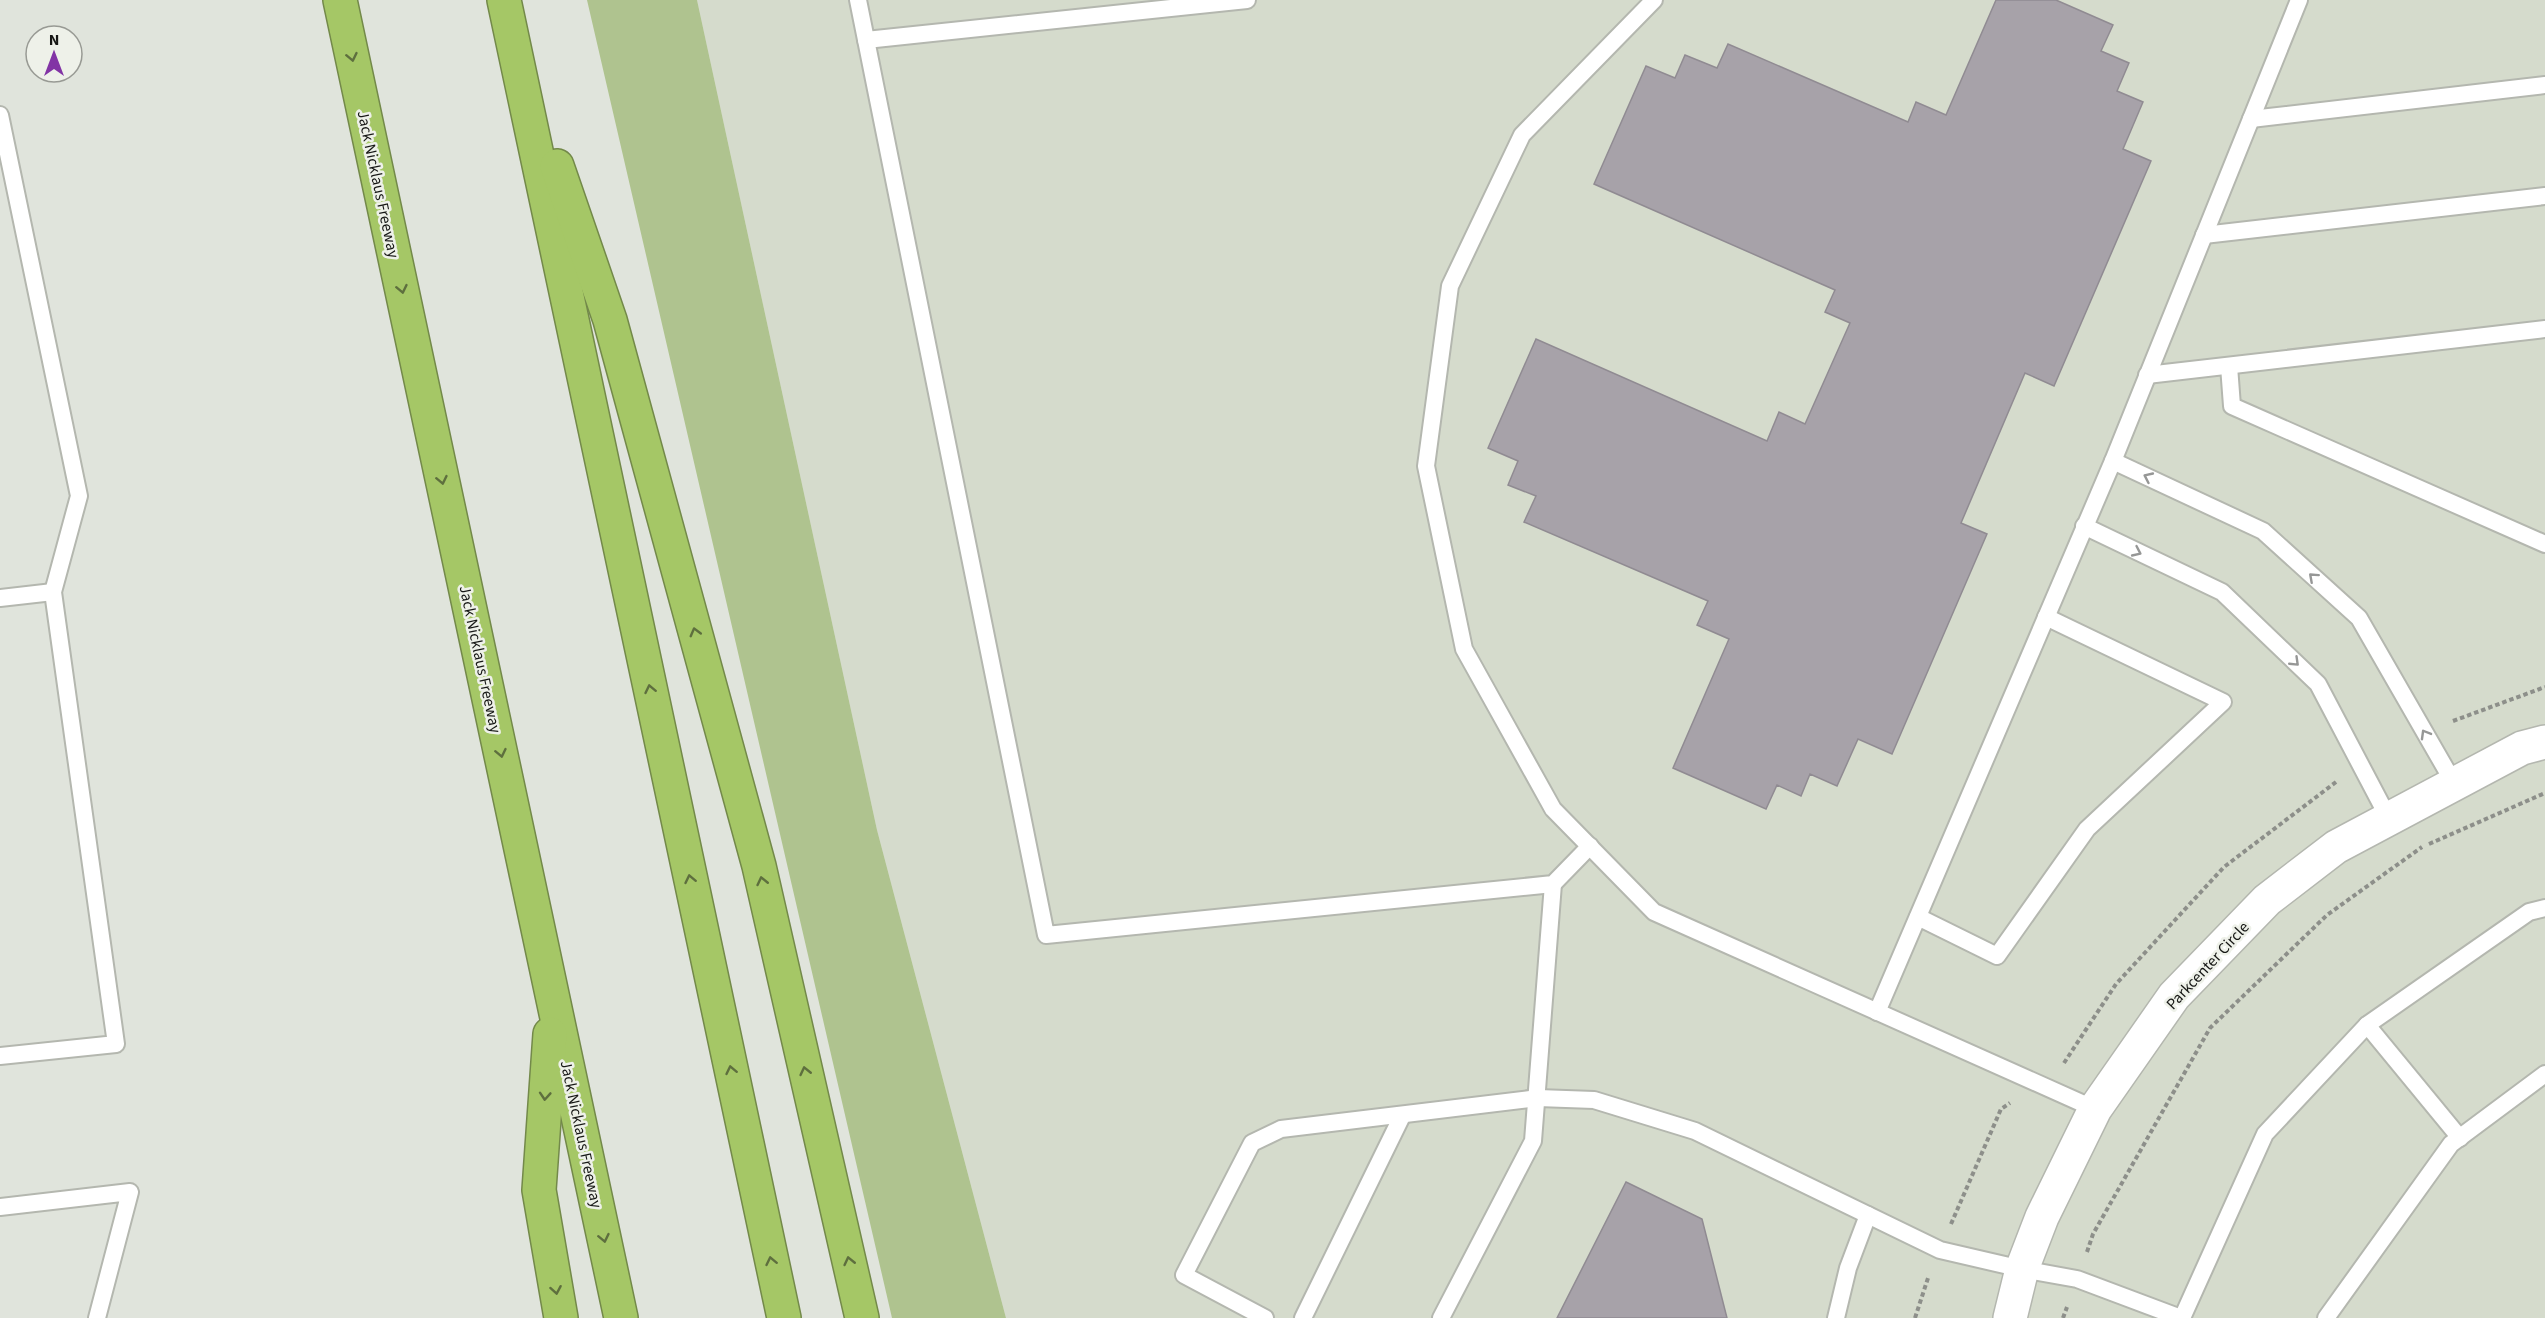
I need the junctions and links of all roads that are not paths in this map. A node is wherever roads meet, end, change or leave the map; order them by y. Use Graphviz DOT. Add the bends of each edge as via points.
graph roads {
  1 [pos="340,0"];
  2 [pos="504,0"];
  3 [pos="858,0"];
  4 [pos="1247,0"];
  5 [pos="1654,0"];
  6 [pos="2299,0"];
  7 [pos="512,38"];
  8 [pos="866,40"];
  9 [pos="2545,85"];
  10 [pos="0,115"];
  11 [pos="2251,119"];
  12 [pos="2545,196"];
  13 [pos="2204,235"];
  14 [pos="2545,329"];
  15 [pos="2229,366"];
  16 [pos="2147,375"];
  17 [pos="2113,460"];
  18 [pos="2084,526"];
  19 [pos="2545,544"];
  20 [pos="53,592"];
  21 [pos="0,598"];
  22 [pos="2046,617"];
  23 [pos="2545,742"];
  24 [pos="2454,785"];
  25 [pos="2389,819"];
  26 [pos="1590,846"];
  27 [pos="1553,884"];
  28 [pos="2545,908"];
  29 [pos="1918,916"];
  30 [pos="552,996"];
  31 [pos="1877,1012"];
  32 [pos="2367,1025"];
  33 [pos="0,1056"];
  34 [pos="2545,1074"];
  35 [pos="1538,1098"];
  36 [pos="2095,1109"];
  37 [pos="1402,1116"];
  38 [pos="2460,1138"];
  39 [pos="0,1207"];
  40 [pos="1868,1215"];
  41 [pos="2022,1269"];
  42 [pos="98,1318"];
  43 [pos="561,1318"];
  44 [pos="621,1318"];
  45 [pos="784,1318"];
  46 [pos="862,1318"];
  47 [pos="1265,1318"];
  48 [pos="1304,1318"];
  49 [pos="1441,1318"];
  50 [pos="1836,1318"];
  51 [pos="2010,1318"];
  52 [pos="2182,1318"];
  53 [pos="2326,1318"];
  1 -- 30 [label="highway, Jack Nicklaus Freeway, one-way"];
  2 -- 7 [label="highway"];
  3 -- 8 [label="lane"];
  4 -- 8 [label="lane"];
  5 -- 26 [label="lane" via="1522,135 1450,286 1426,466 1464,649 1552,809"];
  6 -- 11 [label="lane"];
  45 -- 7 [label="highway, one-way"];
  46 -- 7 [label="highway, one-way" via="759,866 610,320"];
  8 -- 27 [label="lane" via="1046,935"];
  9 -- 11 [label="lane"];
  10 -- 20 [label="lane" via="79,496"];
  11 -- 13 [label="lane"];
  12 -- 13 [label="lane"];
  13 -- 16 [label="lane"];
  14 -- 15 [label="lane"];
  15 -- 16 [label="lane"];
  15 -- 19 [label="lane" via="2232,406"];
  16 -- 17 [label="lane"];
  17 -- 18 [label="lane"];
  24 -- 17 [label="lane, one-way" via="2359,618 2262,531"];
  18 -- 22 [label="lane"];
  18 -- 25 [label="lane, one-way" via="2222,592 2310,676 2318,684"];
  20 -- 21 [label="lane"];
  20 -- 33 [label="lane" via="116,1044"];
  22 -- 29 [label="lane"];
  22 -- 29 [label="lane" via="2223,702 2087,829 1997,956"];
  23 -- 24 [label="street, Parkcenter Circle" via="2522,748"];
  24 -- 25 [label="street, Parkcenter Circle"];
  25 -- 36 [label="street, Parkcenter Circle" via="2336,847 2267,900 2174,996"];
  26 -- 27 [label="lane"];
  26 -- 31 [label="lane" via="1654,912"];
  27 -- 35 [label="lane"];
  28 -- 32 [label="lane" via="2529,912"];
  29 -- 31 [label="lane"];
  30 -- 43 [label="highway, one-way" via="539,1190"];
  30 -- 44 [label="highway, Jack Nicklaus Freeway, one-way"];
  31 -- 36 [label="lane"];
  32 -- 38 [label="lane"];
  32 -- 52 [label="lane" via="2265,1134"];
  34 -- 38 [label="lane"];
  35 -- 37 [label="lane"];
  35 -- 40 [label="lane" via="1594,1100 1695,1131"];
  35 -- 49 [label="lane" via="1533,1141"];
  36 -- 41 [label="street, Parkcenter Circle" via="2042,1217"];
  37 -- 47 [label="lane" via="1281,1129 1252,1143 1184,1275"];
  37 -- 48 [label="lane"];
  38 -- 53 [label="lane" via="2451,1144"];
  39 -- 42 [label="lane" via="130,1192"];
  40 -- 41 [label="lane" via="1940,1250"];
  40 -- 50 [label="lane" via="1848,1268"];
  41 -- 51 [label="street, Parkcenter Circle"];
  41 -- 52 [label="lane" via="2077,1279"];
}
